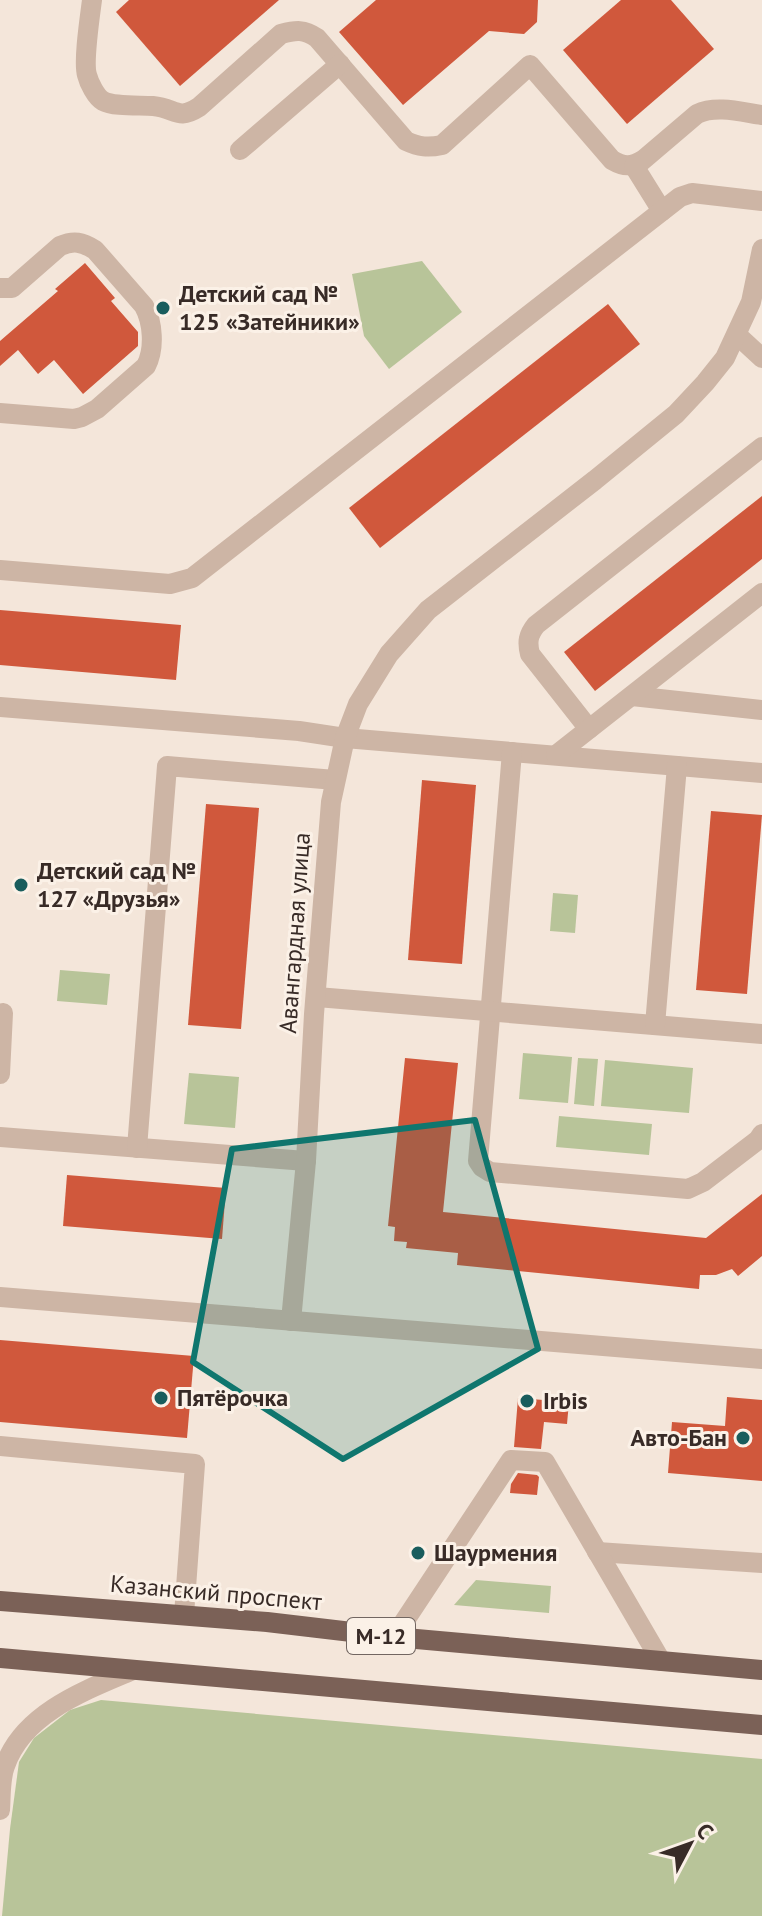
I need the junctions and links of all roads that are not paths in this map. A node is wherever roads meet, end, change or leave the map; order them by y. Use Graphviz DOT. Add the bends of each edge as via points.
graph roads {
  1 [pos="92,0"];
  2 [pos="340,64"];
  3 [pos="762,115"];
  4 [pos="240,150"];
  5 [pos="634,166"];
  6 [pos="762,201"];
  7 [pos="662,211"];
  8 [pos="762,249"];
  9 [pos="0,288"];
  10 [pos="737,335"];
  11 [pos="762,358"];
  12 [pos="0,413"];
  13 [pos="762,447"];
  14 [pos="0,570"];
  15 [pos="762,593"];
  16 [pos="632,696"];
  17 [pos="0,707"];
  18 [pos="762,710"];
  19 [pos="589,729"];
  20 [pos="345,738"];
  21 [pos="512,752"];
  22 [pos="556,755"];
  23 [pos="677,766"];
  24 [pos="762,773"];
  25 [pos="335,780"];
  26 [pos="317,997"];
  27 [pos="491,1012"];
  28 [pos="3,1013"];
  29 [pos="655,1025"];
  30 [pos="762,1034"];
  31 [pos="0,1074"];
  32 [pos="762,1134"];
  33 [pos="0,1137"];
  34 [pos="137,1148"];
  35 [pos="306,1161"];
  36 [pos="0,1297"];
  37 [pos="291,1321"];
  38 [pos="762,1359"];
  39 [pos="0,1446"];
  40 [pos="597,1552"];
  41 [pos="762,1563"];
  42 [pos="0,1601"];
  43 [pos="184,1615"];
  44 [pos="394,1637"];
  45 [pos="0,1658"];
  46 [pos="661,1661"];
  47 [pos="133,1670"];
  48 [pos="762,1670"];
  49 [pos="762,1725"];
  50 [pos="1,1775"];
  51 [pos="0,1810"];
  1 -- 2 [label="street" via="86,73 101,100 112,103 188,114 281,34 295,30 317,38"];
  2 -- 4 [label="street"];
  2 -- 5 [label="street" via="406,141 419,147 442,145 530,65 612,160"];
  3 -- 5 [label="street" via="703,111"];
  5 -- 7 [label="street"];
  6 -- 7 [label="street" via="692,193"];
  7 -- 14 [label="street" via="192,578 170,584"];
  8 -- 10 [label="street, Авангардная улица" via="751,302"];
  9 -- 12 [label="street" via="12,288 60,246 85,244 144,306 151,327 146,366 90,414 74,419"];
  10 -- 11 [label="street"];
  10 -- 20 [label="street, Авангардная улица" via="725,358 676,414 428,610 389,654 358,704"];
  13 -- 19 [label="street" via="531,632 530,654"];
  15 -- 16 [label="street"];
  16 -- 18 [label="street"];
  16 -- 19 [label="street"];
  17 -- 20 [label="street"];
  19 -- 22 [label="street"];
  20 -- 21 [label="street"];
  20 -- 25 [label="street, Авангардная улица"];
  21 -- 22 [label="street"];
  21 -- 27 [label="street"];
  22 -- 23 [label="street"];
  23 -- 24 [label="street"];
  23 -- 29 [label="street"];
  25 -- 26 [label="street, Авангардная улица"];
  25 -- 34 [label="street" via="167,766"];
  26 -- 27 [label="street"];
  26 -- 35 [label="street, Авангардная улица"];
  27 -- 29 [label="street"];
  27 -- 32 [label="street" via="478,1161 490,1172 688,1189"];
  28 -- 31 [label="street"];
  29 -- 30 [label="street"];
  33 -- 34 [label="street"];
  34 -- 35 [label="street"];
  35 -- 37 [label="street, Авангардная улица"];
  36 -- 37 [label="street"];
  37 -- 38 [label="street"];
  39 -- 43 [label="street" via="195,1464"];
  40 -- 41 [label="street"];
  40 -- 44 [label="street" via="545,1462 511,1460"];
  40 -- 46 [label="street"];
  42 -- 43 [label="main road, Казанский проспект / М-12"];
  43 -- 44 [label="main road, Казанский проспект / М-12"];
  44 -- 46 [label="main road, Казанский проспект / М-12"];
  45 -- 47 [label="main road, М-12"];
  46 -- 48 [label="main road, Казанский проспект / М-12"];
  47 -- 49 [label="main road, М-12"];
  47 -- 50 [label="street" via="54,1707 16,1745"];
  50 -- 51 [label="street"];
}
